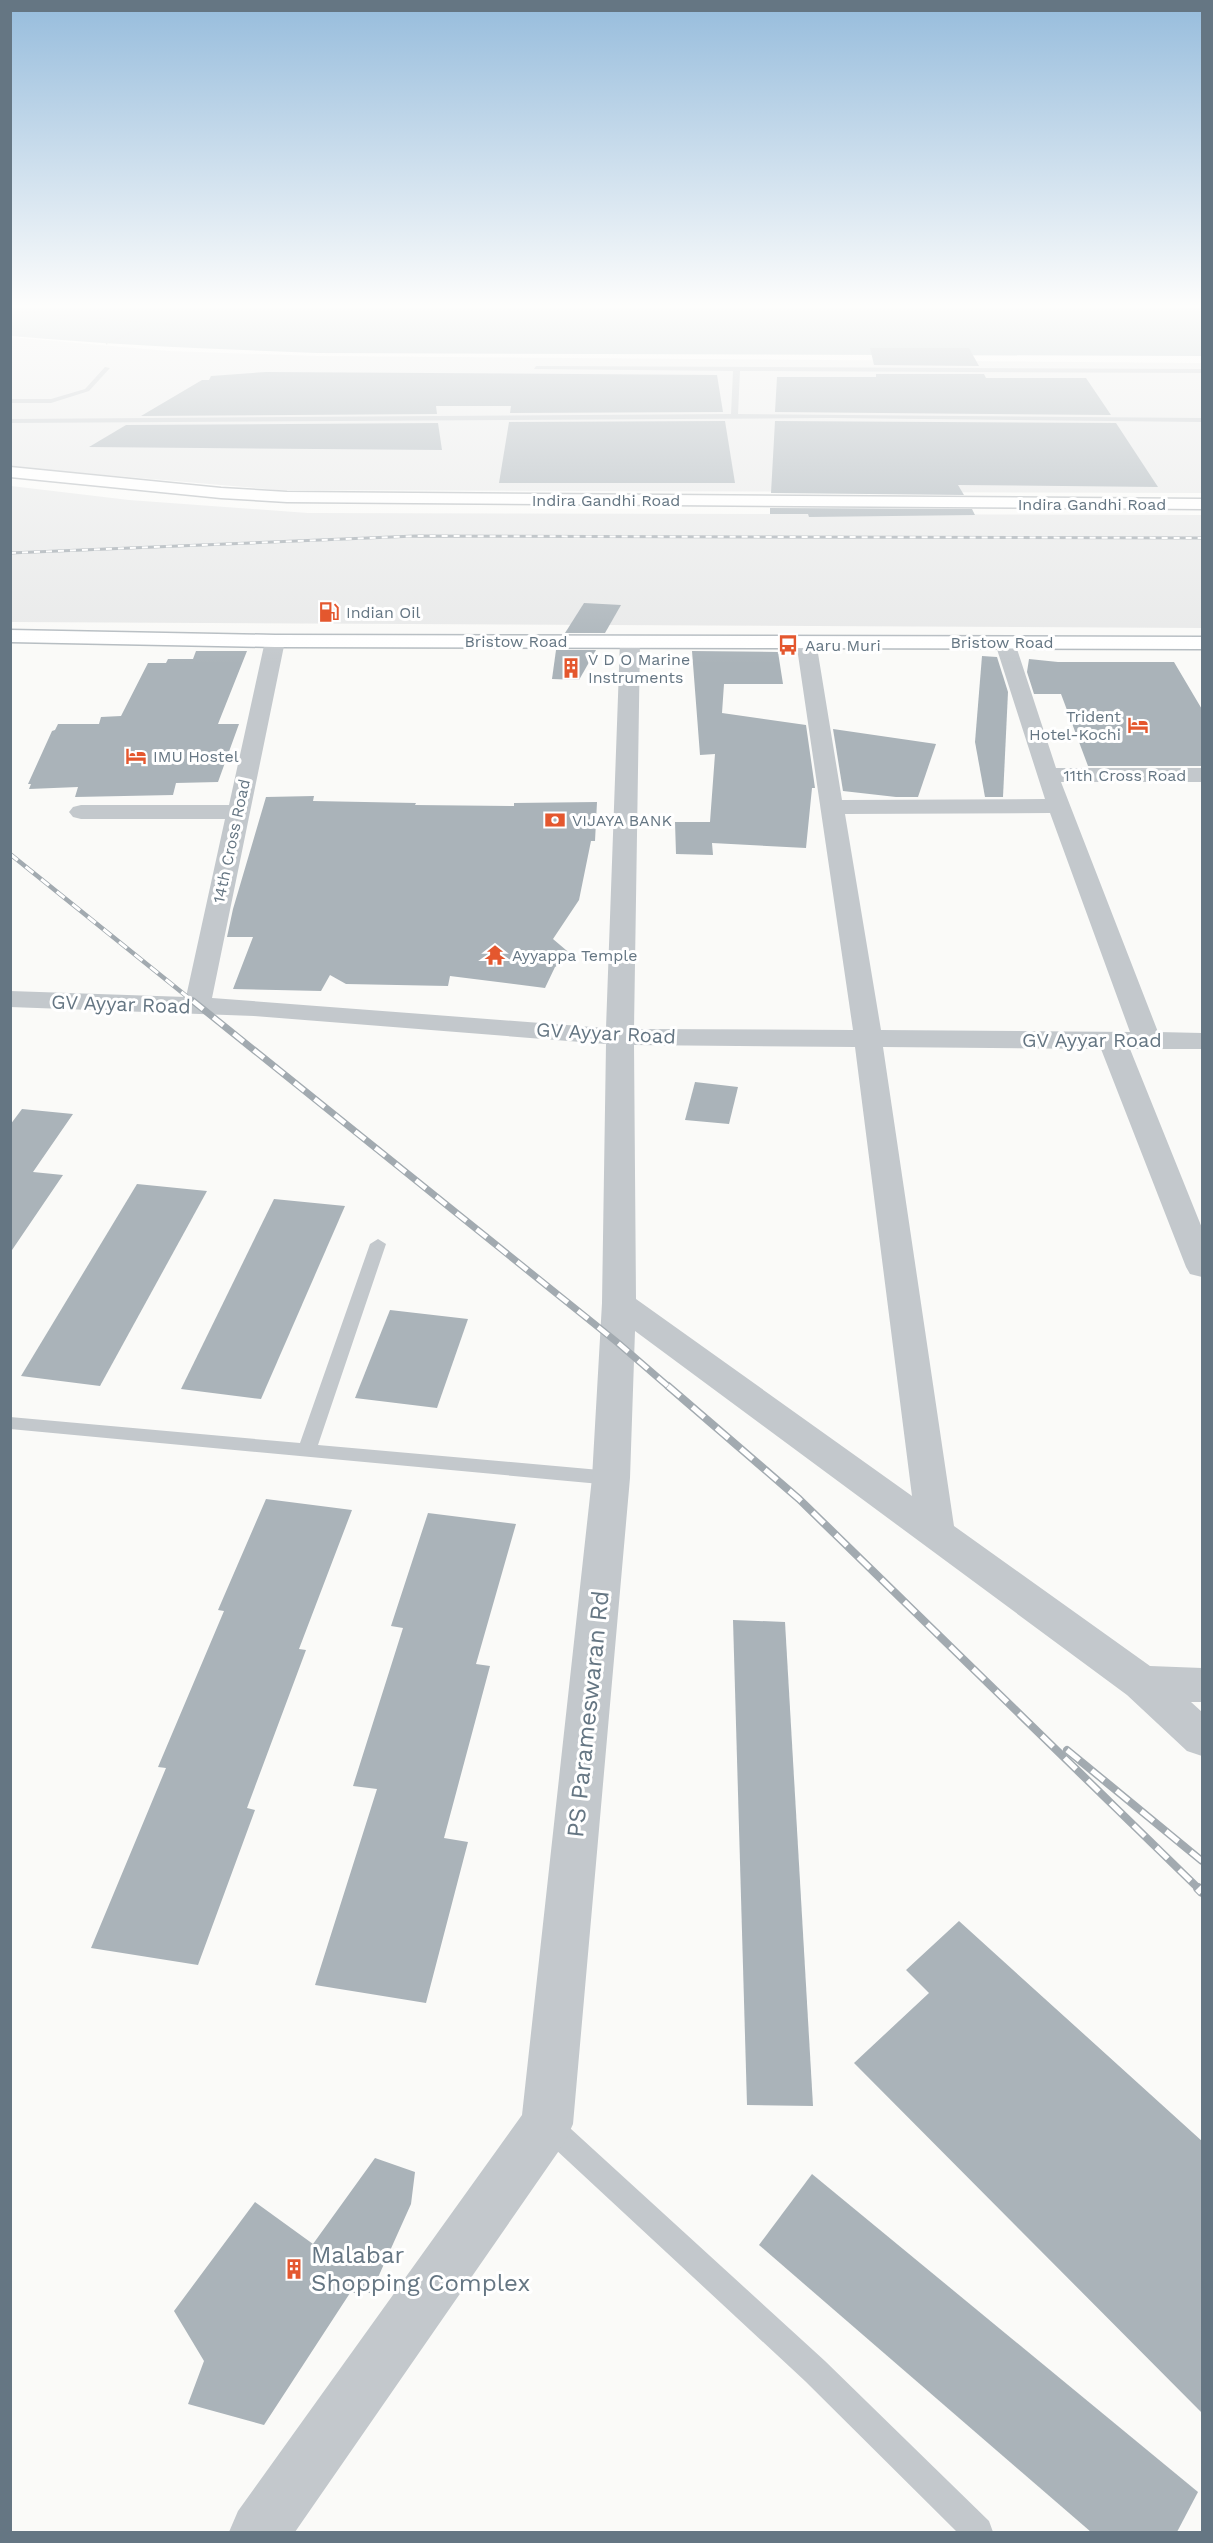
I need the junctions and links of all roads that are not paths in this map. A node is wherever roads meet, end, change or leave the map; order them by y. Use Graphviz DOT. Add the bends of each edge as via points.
graph roads {
  1 [pos="10,472"];
  2 [pos="1203,504"];
  3 [pos="10,636"];
  4 [pos="630,640"];
  5 [pos="275,641"];
  6 [pos="806,641"];
  7 [pos="1005,643"];
  8 [pos="1203,643"];
  9 [pos="1047,775"];
  10 [pos="1203,775"];
  11 [pos="1059,806"];
  12 [pos="832,807"];
  13 [pos="81,812"];
  14 [pos="237,812"];
  15 [pos="10,999"];
  16 [pos="197,1007"];
  17 [pos="620,1037"];
  18 [pos="868,1039"];
  19 [pos="1112,1040"];
  20 [pos="1147,1041"];
  21 [pos="1203,1041"];
  22 [pos="378,1244"];
  23 [pos="1203,1267"];
  24 [pos="619,1303"];
  25 [pos="10,1424"];
  26 [pos="307,1449"];
  27 [pos="611,1478"];
  28 [pos="936,1533"];
  29 [pos="1142,1683"];
  30 [pos="1203,1685"];
  31 [pos="1203,1738"];
  32 [pos="547,2124"];
  33 [pos="260,2532"];
  34 [pos="978,2532"];
  1 -- 2 [label="main road, Indira Gandhi Road" via="287,497"];
  3 -- 5 [label="main road, Bristow Road"];
  4 -- 5 [label="main road, Bristow Road"];
  4 -- 6 [label="main road, Bristow Road"];
  4 -- 17 [label="street, PS Parameswaran Rd"];
  5 -- 14 [label="street, 14th Cross Road"];
  6 -- 7 [label="main road, Bristow Road"];
  6 -- 12 [label="street"];
  7 -- 8 [label="main road, Bristow Road"];
  7 -- 9 [label="street"];
  9 -- 10 [label="street, 11th Cross Road"];
  9 -- 11 [label="street"];
  11 -- 12 [label="street"];
  11 -- 20 [label="street"];
  12 -- 18 [label="street"];
  13 -- 14 [label="street"];
  14 -- 16 [label="street, 14th Cross Road"];
  15 -- 16 [label="street, GV Ayyar Road"];
  16 -- 17 [label="street, GV Ayyar Road" via="254,1008"];
  17 -- 18 [label="street, GV Ayyar Road"];
  17 -- 24 [label="street, PS Parameswaran Rd"];
  18 -- 19 [label="street, GV Ayyar Road"];
  18 -- 28 [label="street"];
  19 -- 20 [label="street, GV Ayyar Road"];
  19 -- 23 [label="street"];
  20 -- 21 [label="street, GV Ayyar Road"];
  22 -- 26 [label="lane"];
  24 -- 27 [label="street, PS Parameswaran Rd"];
  24 -- 28 [label="street"];
  25 -- 26 [label="lane"];
  26 -- 27 [label="lane"];
  27 -- 32 [label="street, PS Parameswaran Rd"];
  28 -- 29 [label="street"];
  29 -- 30 [label="street"];
  29 -- 31 [label="street"];
  32 -- 33 [label="street"];
  32 -- 34 [label="lane" via="815,2370"];
}
